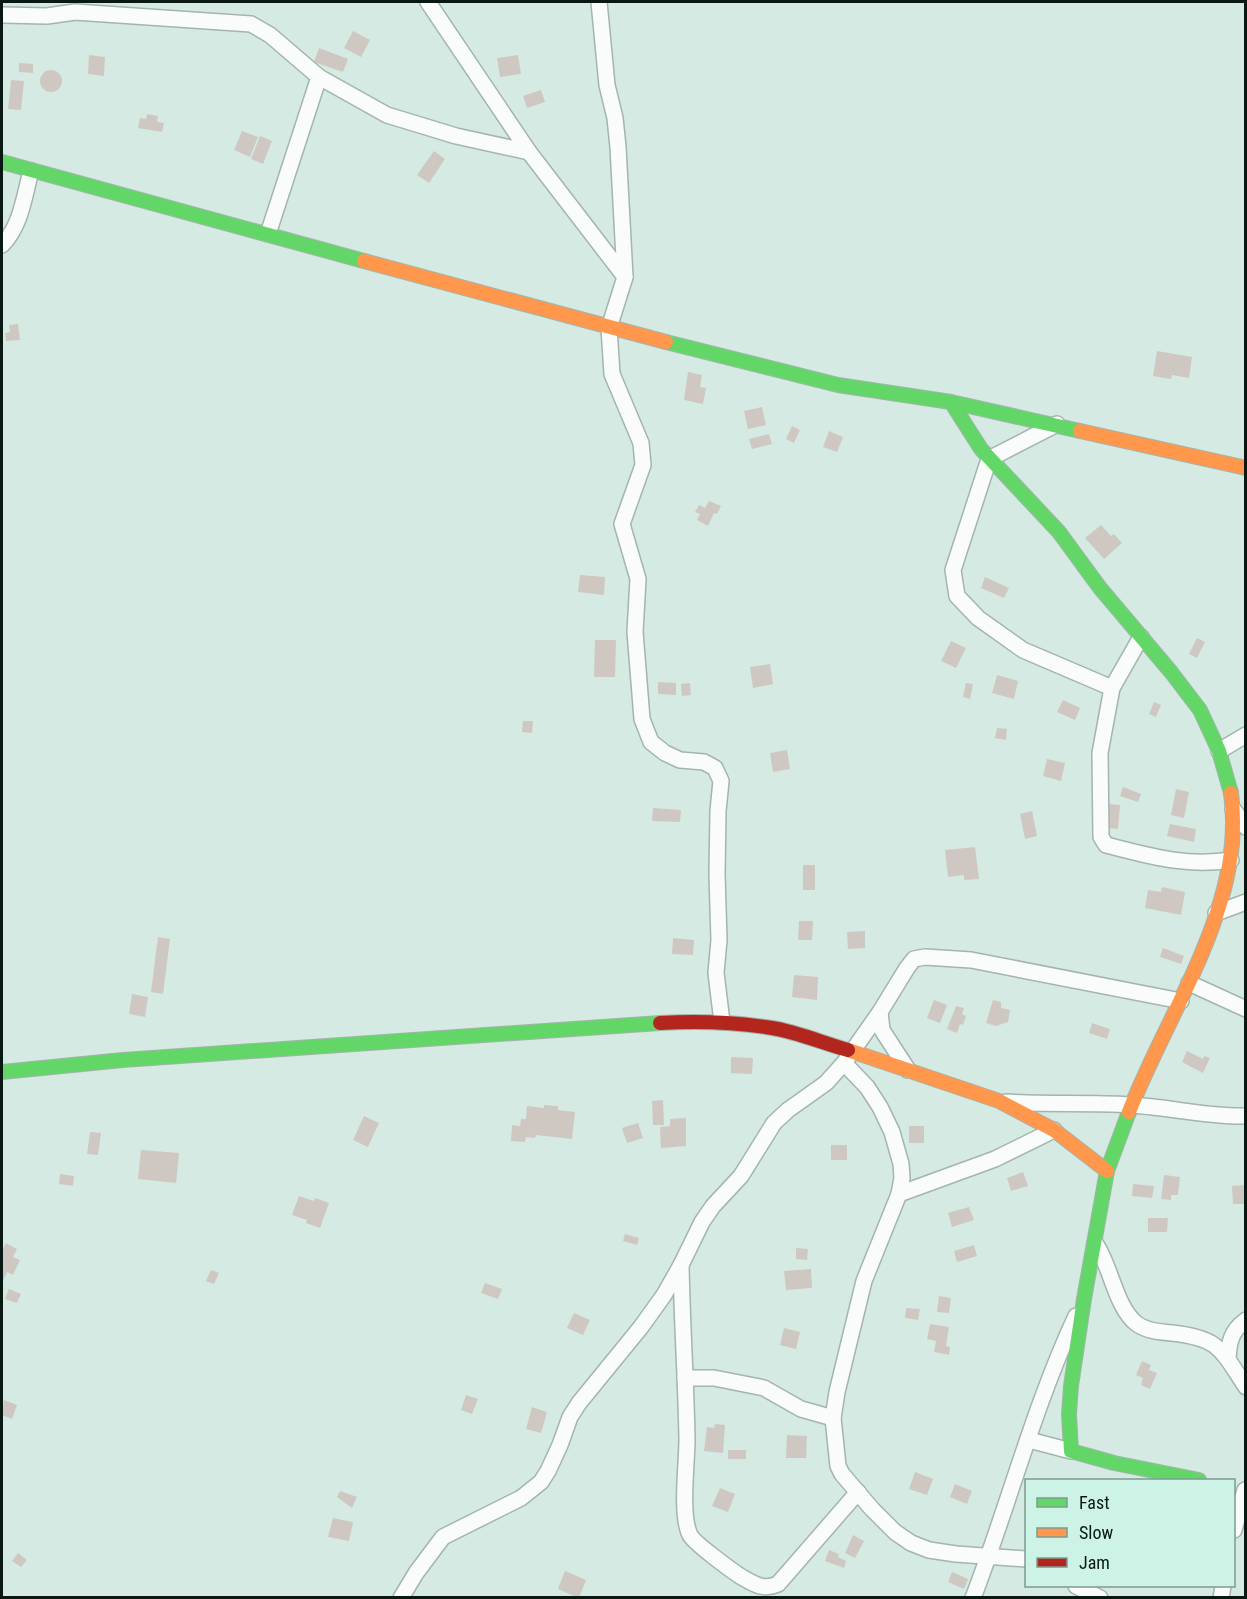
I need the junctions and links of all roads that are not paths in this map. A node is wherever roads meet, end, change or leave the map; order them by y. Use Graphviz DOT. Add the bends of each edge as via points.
graph roads {
  1 [pos="428,2"];
  2 [pos="599,2"];
  3 [pos="2,15"];
  4 [pos="319,77"];
  5 [pos="529,152"];
  6 [pos="2,162"];
  7 [pos="31,171"];
  8 [pos="268,234"];
  9 [pos="2,245"];
  10 [pos="625,277"];
  11 [pos="609,328"];
  12 [pos="951,402"];
  13 [pos="1058,424"];
  14 [pos="989,459"];
  15 [pos="1245,468"];
  16 [pos="1141,637"];
  17 [pos="1112,688"];
  18 [pos="1245,735"];
  19 [pos="1219,751"];
  20 [pos="1233,809"];
  21 [pos="1245,826"];
  22 [pos="1231,860"];
  23 [pos="1245,902"];
  24 [pos="1216,913"];
  25 [pos="1189,983"];
  26 [pos="1181,1001"];
  27 [pos="1245,1009"];
  28 [pos="880,1012"];
  29 [pos="722,1022"];
  30 [pos="848,1057"];
  31 [pos="909,1071"];
  32 [pos="2,1072"];
  33 [pos="999,1101"];
  34 [pos="1132,1105"];
  35 [pos="1245,1116"];
  36 [pos="1054,1130"];
  37 [pos="1107,1171"];
  38 [pos="899,1194"];
  39 [pos="1095,1243"];
  40 [pos="681,1265"];
  41 [pos="1084,1299"];
  42 [pos="1245,1320"];
  43 [pos="1228,1359"];
  44 [pos="685,1378"];
  45 [pos="1245,1387"];
  46 [pos="832,1418"];
  47 [pos="1029,1440"];
  48 [pos="1071,1451"];
  49 [pos="1194,1479"];
  50 [pos="1241,1489"];
  51 [pos="858,1492"];
  52 [pos="1235,1520"];
  53 [pos="989,1557"];
  54 [pos="1025,1559"];
  55 [pos="1078,1587"];
  56 [pos="401,1598"];
  57 [pos="973,1598"];
  58 [pos="1100,1598"];
  1 -- 5 [label="street"];
  2 -- 10 [label="street" via="618,147"];
  3 -- 4 [label="street" via="75,12 251,24 270,35"];
  4 -- 5 [label="street" via="387,115"];
  4 -- 8 [label="street"];
  5 -- 10 [label="street"];
  6 -- 7 [label="street"];
  7 -- 8 [label="street"];
  7 -- 9 [label="street" via="17,223"];
  8 -- 11 [label="street"];
  10 -- 11 [label="street"];
  11 -- 12 [label="street" via="838,385"];
  11 -- 29 [label="street" via="612,374 641,443 643,465 622,524 638,579 635,632 642,719 651,742 665,753 680,760 704,762 715,768 721,781 716,973"];
  12 -- 13 [label="street"];
  12 -- 14 [label="street"];
  13 -- 14 [label="street"];
  13 -- 15 [label="street"];
  14 -- 16 [label="street" via="1059,531"];
  14 -- 17 [label="street" via="953,570 957,596 978,618 1023,650"];
  16 -- 17 [label="street"];
  16 -- 19 [label="street" via="1200,710"];
  17 -- 22 [label="street" via="1100,753 1102,842 1196,864"];
  18 -- 19 [label="street"];
  19 -- 20 [label="street"];
  20 -- 21 [label="street"];
  20 -- 22 [label="street"];
  22 -- 24 [label="street"];
  23 -- 24 [label="street"];
  24 -- 25 [label="street"];
  25 -- 26 [label="street"];
  25 -- 27 [label="street"];
  26 -- 28 [label="street" via="971,960 925,957 914,959 906,968"];
  26 -- 34 [label="street"];
  28 -- 30 [label="street"];
  28 -- 31 [label="street" via="882,1030"];
  29 -- 30 [label="street" via="774,1028"];
  29 -- 32 [label="street" via="123,1060"];
  30 -- 31 [label="street"];
  30 -- 38 [label="street" via="892,1132 901,1164"];
  30 -- 40 [label="street" via="826,1083 774,1123 748,1165 702,1222"];
  31 -- 33 [label="street"];
  33 -- 34 [label="street"];
  33 -- 36 [label="street"];
  34 -- 35 [label="street"];
  34 -- 37 [label="street"];
  36 -- 37 [label="street"];
  36 -- 38 [label="street" via="995,1159"];
  37 -- 39 [label="street"];
  38 -- 46 [label="street" via="864,1281"];
  39 -- 41 [label="street"];
  39 -- 43 [label="street" via="1136,1323 1148,1330 1208,1340"];
  40 -- 44 [label="street"];
  40 -- 56 [label="street" via="641,1327 579,1403 541,1482 521,1498 442,1537"];
  41 -- 47 [label="street" via="1054,1366"];
  41 -- 48 [label="street" via="1071,1386"];
  42 -- 43 [label="street" via="1229,1342"];
  43 -- 45 [label="street"];
  44 -- 46 [label="street" via="714,1378 764,1388 801,1409"];
  44 -- 51 [label="street" via="689,1534 735,1572 761,1587 777,1584"];
  46 -- 51 [label="street" via="838,1466"];
  47 -- 48 [label="street"];
  47 -- 53 [label="street"];
  48 -- 49 [label="street"];
  50 -- 52 [label="street"];
  51 -- 53 [label="street" via="895,1532 911,1543 929,1550"];
  53 -- 54 [label="street"];
  53 -- 57 [label="street"];
  55 -- 58 [label="street"];
}
